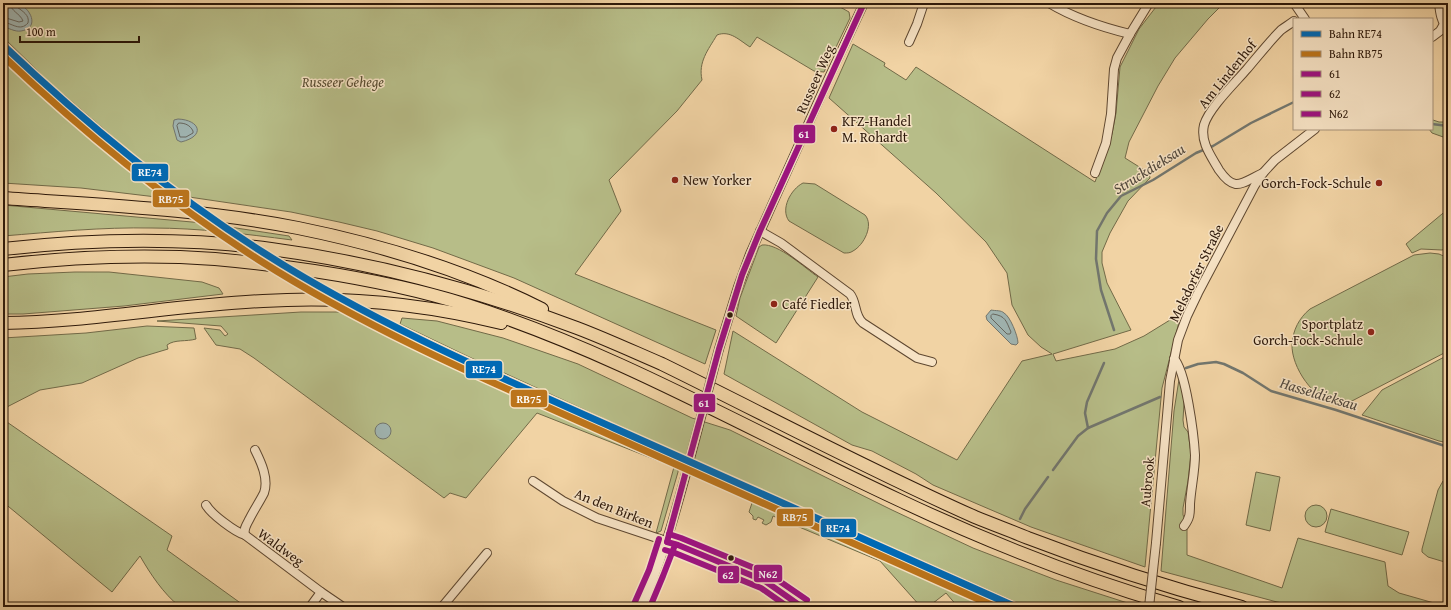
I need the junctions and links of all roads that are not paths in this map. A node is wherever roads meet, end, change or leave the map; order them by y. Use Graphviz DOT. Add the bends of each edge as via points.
graph roads {
  1 [pos="864,3"];
  2 [pos="924,3"];
  3 [pos="1049,3"];
  4 [pos="1149,3"];
  5 [pos="1294,3"];
  6 [pos="1439,3"];
  7 [pos="1302,18"];
  8 [pos="1293,22"];
  9 [pos="1446,27"];
  10 [pos="1130,34"];
  11 [pos="1433,36"];
  12 [pos="909,42"];
  13 [pos="1314,130"];
  14 [pos="1095,173"];
  15 [pos="1263,174"];
  16 [pos="3,198"];
  17 [pos="760,231"];
  18 [pos="3,249"];
  19 [pos="3,265"];
  20 [pos="7,324"];
  21 [pos="578,329"];
  22 [pos="564,341"];
  23 [pos="1174,359"];
  24 [pos="932,362"];
  25 [pos="255,450"];
  26 [pos="533,481"];
  27 [pos="206,505"];
  28 [pos="1184,526"];
  29 [pos="244,535"];
  30 [pos="667,542"];
  31 [pos="487,553"];
  32 [pos="321,592"];
  33 [pos="310,607"];
  34 [pos="343,607"];
  35 [pos="442,607"];
  36 [pos="641,607"];
  37 [pos="802,607"];
  38 [pos="1149,607"];
  39 [pos="1179,607"];
  40 [pos="1242,607"];
  1 -- 17 [label="street, Russeer Weg"];
  2 -- 12 [label="street"];
  3 -- 10 [label="street" via="1077,18"];
  4 -- 10 [label="street"];
  5 -- 7 [label="street"];
  6 -- 9 [label="street"];
  8 -- 15 [label="street, Am Lindenhof" via="1276,36 1204,124 1206,148 1225,178 1231,183 1239,183"];
  9 -- 11 [label="street"];
  10 -- 14 [label="street" via="1114,69 1106,142"];
  13 -- 15 [label="street, Melsdorfer Straße" via="1275,160"];
  15 -- 23 [label="street, Melsdorfer Straße" via="1194,300"];
  16 -- 21 [label="highway" via="164,209 298,228 437,265 516,296"];
  17 -- 24 [label="street" via="850,294 863,323 917,358"];
  17 -- 30 [label="street, Russeer Weg, bridge" via="742,275 719,349"];
  18 -- 21 [label="highway" via="124,241 271,249 405,274 505,303"];
  19 -- 22 [label="highway" via="80,258 160,257 273,265 338,274 428,294 496,314"];
  20 -- 22 [label="highway" via="262,301 326,300 434,310 494,322"];
  21 -- 40 [label="highway" via="662,364 977,518 1126,573"];
  22 -- 39 [label="highway" via="677,391 897,500 974,535 1053,566"];
  23 -- 28 [label="street" via="1182,372 1185,384 1194,455 1191,512 1190,519"];
  23 -- 38 [label="street, Aubrook, bridge"];
  25 -- 29 [label="street" via="263,469 265,488 246,525"];
  26 -- 30 [label="street, An den Birken" via="563,501 597,518"];
  27 -- 29 [label="street, Waldweg"];
  29 -- 32 [label="street, Waldweg"];
  30 -- 36 [label="street, Russeer Weg"];
  30 -- 37 [label="street, An den Birken" via="765,581"];
  31 -- 35 [label="street"];
  32 -- 33 [label="street"];
  32 -- 34 [label="street, Waldweg"];
}
